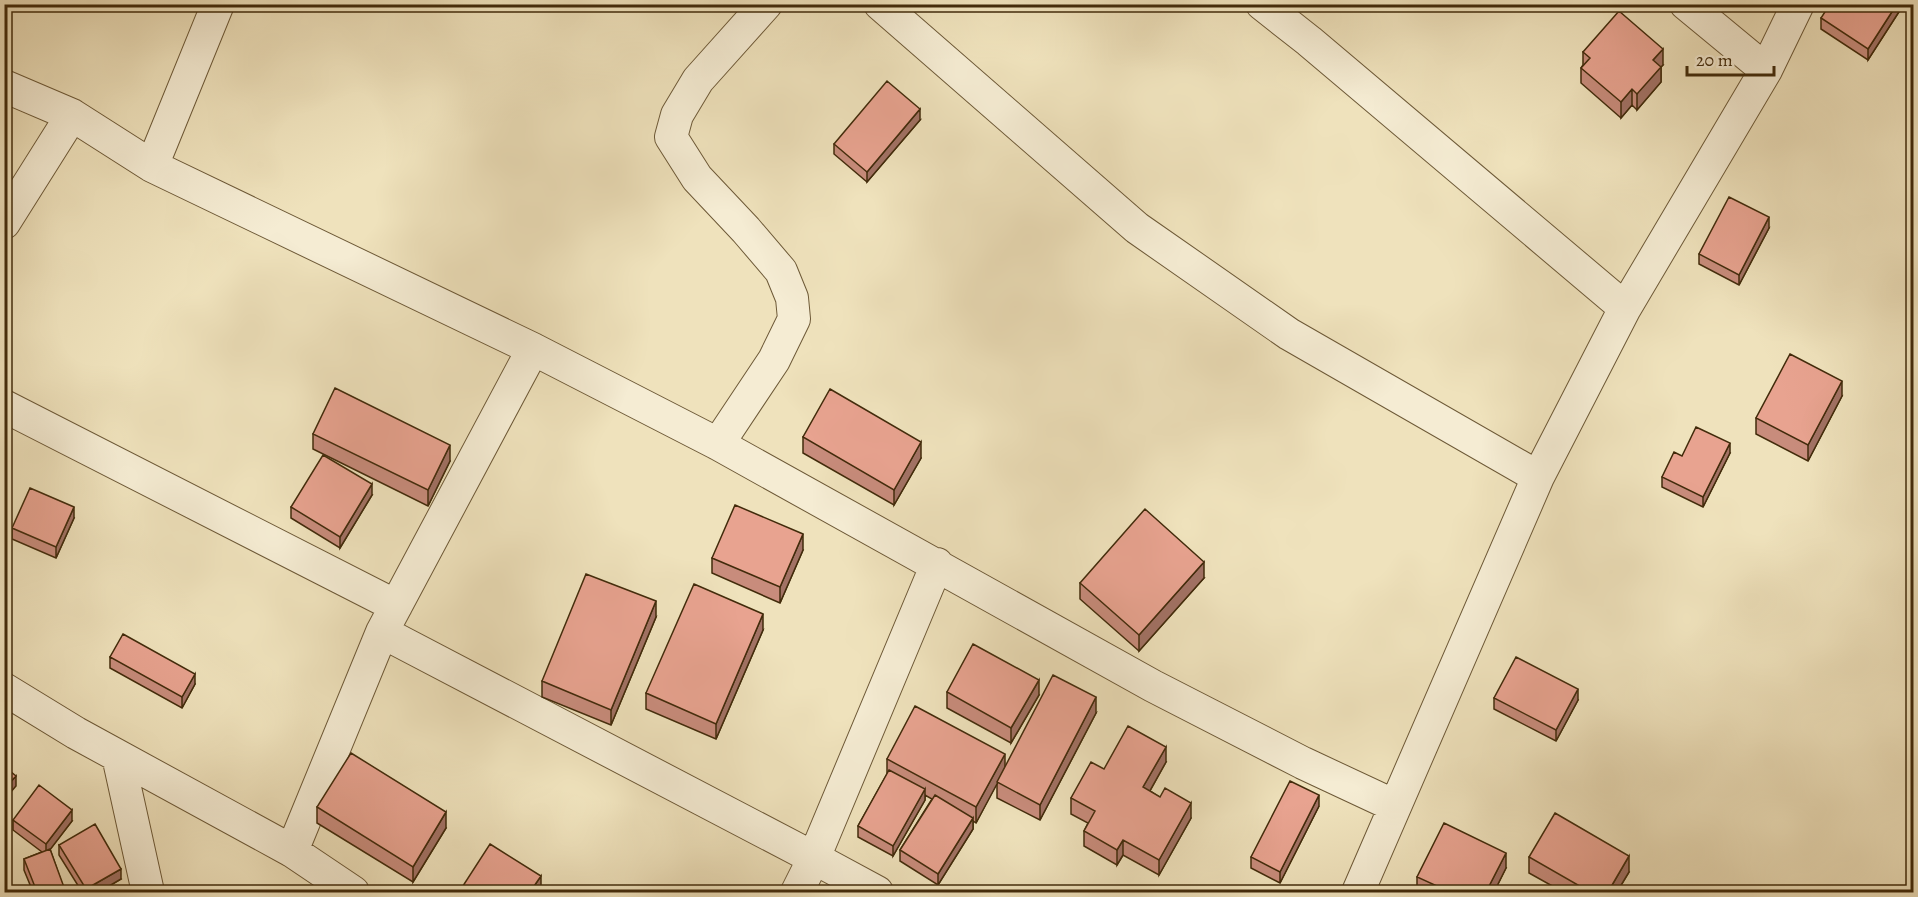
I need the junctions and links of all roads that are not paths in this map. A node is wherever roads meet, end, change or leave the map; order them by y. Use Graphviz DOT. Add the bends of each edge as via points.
graph roads {
  1 [pos="218,4"];
  2 [pos="766,4"];
  3 [pos="880,4"];
  4 [pos="1262,4"];
  5 [pos="1686,4"];
  6 [pos="1798,4"];
  7 [pos="1766,70"];
  8 [pos="4,86"];
  9 [pos="72,115"];
  10 [pos="152,166"];
  11 [pos="4,223"];
  12 [pos="1625,308"];
  13 [pos="533,349"];
  14 [pos="4,406"];
  15 [pos="718,444"];
  16 [pos="1538,477"];
  17 [pos="937,564"];
  18 [pos="389,619"];
  19 [pos="4,689"];
  20 [pos="118,756"];
  21 [pos="1395,806"];
  22 [pos="292,851"];
  23 [pos="814,858"];
  24 [pos="147,892"];
  25 [pos="352,892"];
  26 [pos="797,892"];
  27 [pos="877,892"];
  28 [pos="1358,892"];
  1 -- 10 [label="street"];
  2 -- 15 [label="street" via="698,80 677,115 671,137 697,178 781,271 792,298 794,319 774,360"];
  3 -- 16 [label="street" via="1137,228 1289,334"];
  4 -- 12 [label="street"];
  5 -- 7 [label="street"];
  6 -- 7 [label="street"];
  7 -- 12 [label="street"];
  8 -- 9 [label="street"];
  9 -- 10 [label="street"];
  9 -- 11 [label="street"];
  10 -- 13 [label="street"];
  12 -- 16 [label="street"];
  13 -- 15 [label="street"];
  13 -- 18 [label="street"];
  14 -- 18 [label="street"];
  15 -- 17 [label="street"];
  16 -- 21 [label="street"];
  17 -- 21 [label="street" via="1153,686"];
  17 -- 23 [label="street"];
  18 -- 22 [label="street"];
  18 -- 23 [label="street"];
  19 -- 20 [label="street"];
  20 -- 22 [label="street"];
  20 -- 24 [label="street"];
  21 -- 28 [label="street"];
  22 -- 25 [label="street"];
  23 -- 26 [label="street"];
  23 -- 27 [label="street"];
}
